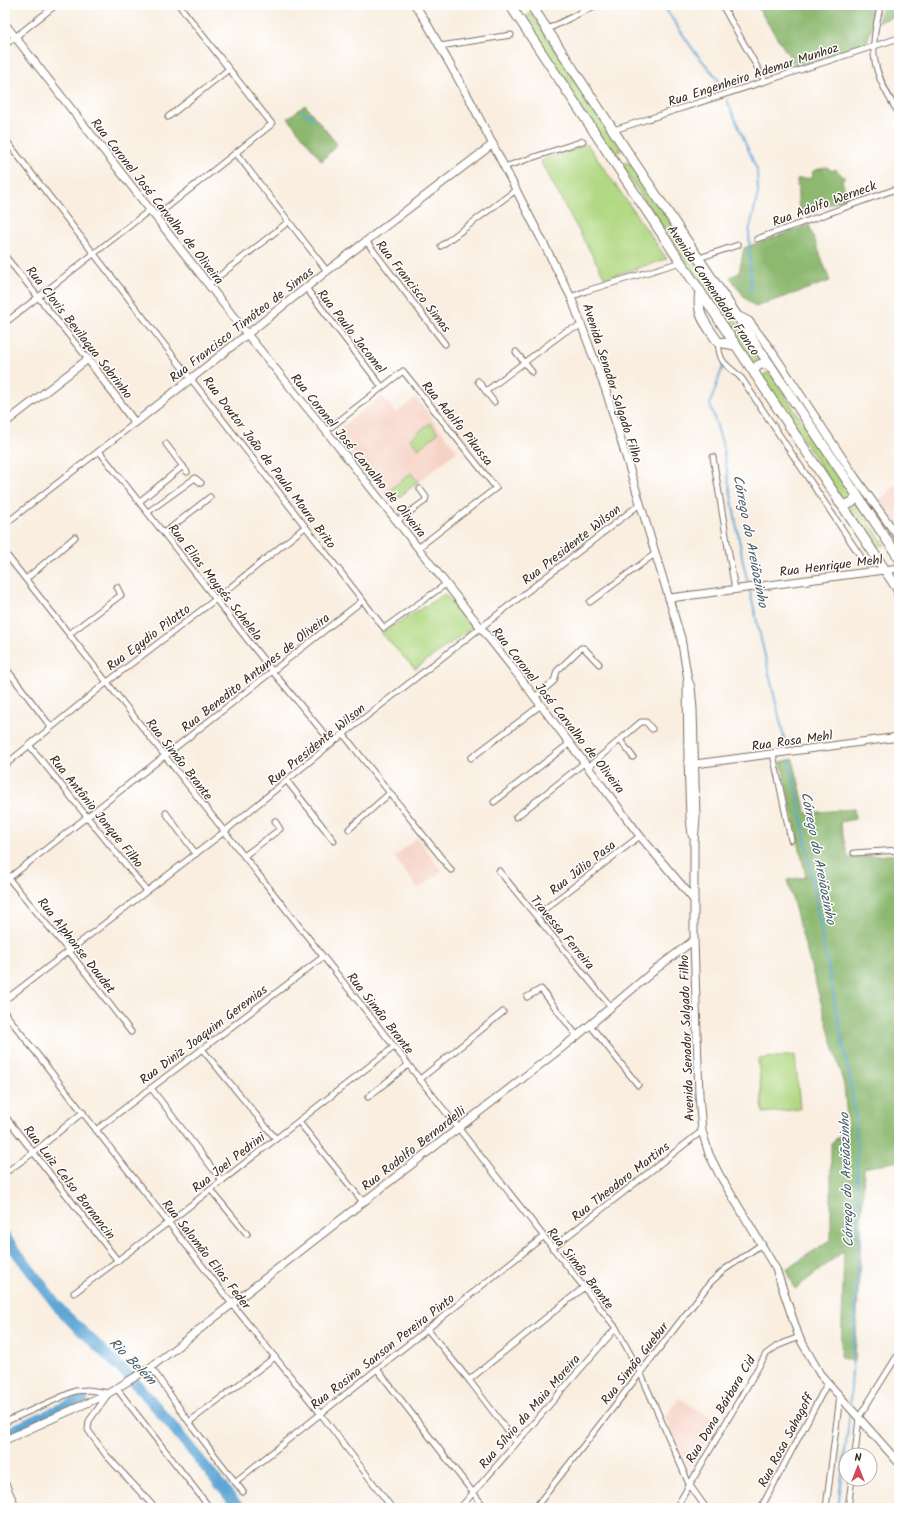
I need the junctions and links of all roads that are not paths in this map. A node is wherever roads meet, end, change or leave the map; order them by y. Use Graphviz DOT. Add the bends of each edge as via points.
graph roads {
  1 [pos="56,5"];
  2 [pos="179,5"];
  3 [pos="415,5"];
  4 [pos="510,5"];
  5 [pos="531,5"];
  6 [pos="596,5"];
  7 [pos="722,5"];
  8 [pos="881,5"];
  9 [pos="5,24"];
  10 [pos="548,29"];
  11 [pos="511,35"];
  12 [pos="15,36"];
  13 [pos="899,38"];
  14 [pos="5,45"];
  15 [pos="440,46"];
  16 [pos="872,47"];
  17 [pos="229,69"];
  18 [pos="765,81"];
  19 [pos="899,114"];
  20 [pos="168,117"];
  21 [pos="614,130"];
  22 [pos="5,139"];
  23 [pos="583,141"];
  24 [pos="492,144"];
  25 [pos="236,153"];
  26 [pos="632,159"];
  27 [pos="504,167"];
  28 [pos="617,167"];
  29 [pos="899,188"];
  30 [pos="516,190"];
  31 [pos="150,210"];
  32 [pos="156,216"];
  33 [pos="288,222"];
  34 [pos="757,239"];
  35 [pos="366,241"];
  36 [pos="738,245"];
  37 [pos="441,246"];
  38 [pos="95,253"];
  39 [pos="5,256"];
  40 [pos="699,258"];
  41 [pos="681,262"];
  42 [pos="327,271"];
  43 [pos="209,284"];
  44 [pos="306,288"];
  45 [pos="700,291"];
  46 [pos="38,297"];
  47 [pos="571,297"];
  48 [pos="737,315"];
  49 [pos="5,323"];
  50 [pos="582,326"];
  51 [pos="247,334"];
  52 [pos="718,342"];
  53 [pos="445,344"];
  54 [pos="735,345"];
  55 [pos="516,352"];
  56 [pos="88,359"];
  57 [pos="524,362"];
  58 [pos="770,364"];
  59 [pos="532,372"];
  60 [pos="755,374"];
  61 [pos="191,378"];
  62 [pos="478,381"];
  63 [pos="382,387"];
  64 [pos="486,391"];
  65 [pos="494,402"];
  66 [pos="5,423"];
  67 [pos="135,423"];
  68 [pos="326,431"];
  69 [pos="166,444"];
  70 [pos="99,451"];
  71 [pos="714,457"];
  72 [pos="183,466"];
  73 [pos="187,472"];
  74 [pos="201,483"];
  75 [pos="420,489"];
  76 [pos="857,495"];
  77 [pos="210,497"];
  78 [pos="139,502"];
  79 [pos="839,502"];
  80 [pos="640,504"];
  81 [pos="148,512"];
  82 [pos="397,521"];
  83 [pos="5,524"];
  84 [pos="305,527"];
  85 [pos="164,533"];
  86 [pos="75,537"];
  87 [pos="899,538"];
  88 [pos="418,548"];
  89 [pos="5,553"];
  90 [pos="656,553"];
  91 [pos="861,557"];
  92 [pos="899,558"];
  93 [pos="899,568"];
  94 [pos="885,570"];
  95 [pos="26,579"];
  96 [pos="446,584"];
  97 [pos="117,587"];
  98 [pos="735,590"];
  99 [pos="898,590"];
  100 [pos="670,598"];
  101 [pos="216,599"];
  102 [pos="899,600"];
  103 [pos="362,601"];
  104 [pos="590,602"];
  105 [pos="481,628"];
  106 [pos="69,634"];
  107 [pos="599,664"];
  108 [pos="5,667"];
  109 [pos="273,672"];
  110 [pos="106,683"];
  111 [pos="535,697"];
  112 [pos="541,705"];
  113 [pos="51,727"];
  114 [pos="652,729"];
  115 [pos="344,734"];
  116 [pos="899,738"];
  117 [pos="620,740"];
  118 [pos="570,743"];
  119 [pos="332,744"];
  120 [pos="29,746"];
  121 [pos="772,754"];
  122 [pos="164,756"];
  123 [pos="634,757"];
  124 [pos="471,758"];
  125 [pos="691,763"];
  126 [pos="5,765"];
  127 [pos="586,765"];
  128 [pos="286,781"];
  129 [pos="390,793"];
  130 [pos="494,802"];
  131 [pos="166,813"];
  132 [pos="87,817"];
  133 [pos="516,817"];
  134 [pos="275,821"];
  135 [pos="349,829"];
  136 [pos="224,832"];
  137 [pos="640,836"];
  138 [pos="791,840"];
  139 [pos="334,841"];
  140 [pos="899,850"];
  141 [pos="854,853"];
  142 [pos="196,854"];
  143 [pos="244,856"];
  144 [pos="450,870"];
  145 [pos="499,871"];
  146 [pos="7,876"];
  147 [pos="147,891"];
  148 [pos="694,900"];
  149 [pos="537,915"];
  150 [pos="694,940"];
  151 [pos="68,950"];
  152 [pos="323,957"];
  153 [pos="527,997"];
  154 [pos="5,1000"];
  155 [pos="611,1007"];
  156 [pos="503,1012"];
  157 [pos="5,1013"];
  158 [pos="590,1025"];
  159 [pos="131,1032"];
  160 [pos="577,1036"];
  161 [pos="394,1047"];
  162 [pos="202,1049"];
  163 [pos="408,1065"];
  164 [pos="419,1080"];
  165 [pos="638,1085"];
  166 [pos="151,1088"];
  167 [pos="368,1097"];
  168 [pos="82,1112"];
  169 [pos="5,1116"];
  170 [pos="299,1122"];
  171 [pos="458,1128"];
  172 [pos="96,1130"];
  173 [pos="702,1131"];
  174 [pos="276,1139"];
  175 [pos="33,1153"];
  176 [pos="5,1173"];
  177 [pos="222,1181"];
  178 [pos="211,1190"];
  179 [pos="363,1202"];
  180 [pos="169,1222"];
  181 [pos="247,1234"];
  182 [pos="543,1237"];
  183 [pos="762,1244"];
  184 [pos="552,1248"];
  185 [pos="118,1261"];
  186 [pos="583,1288"];
  187 [pos="74,1293"];
  188 [pos="232,1304"];
  189 [pos="616,1328"];
  190 [pos="427,1329"];
  191 [pos="799,1337"];
  192 [pos="899,1353"];
  193 [pos="275,1357"];
  194 [pos="151,1367"];
  195 [pos="377,1369"];
  196 [pos="640,1372"];
  197 [pos="469,1380"];
  198 [pos="828,1382"];
  199 [pos="120,1387"];
  200 [pos="109,1393"];
  201 [pos="840,1395"];
  202 [pos="320,1413"];
  203 [pos="859,1417"];
  204 [pos="5,1422"];
  205 [pos="189,1422"];
  206 [pos="5,1440"];
  207 [pos="516,1442"];
  208 [pos="855,1447"];
  209 [pos="899,1463"];
  210 [pos="235,1482"];
  211 [pos="5,1484"];
  212 [pos="689,1484"];
  213 [pos="851,1487"];
  214 [pos="243,1492"];
  215 [pos="472,1494"];
  216 [pos="16,1508"];
  217 [pos="155,1508"];
  218 [pos="210,1508"];
  219 [pos="392,1508"];
  220 [pos="460,1508"];
  221 [pos="485,1508"];
  222 [pos="535,1508"];
  223 [pos="676,1508"];
  224 [pos="706,1508"];
  225 [pos="761,1508"];
  226 [pos="826,1508"];
  227 [pos="848,1508"];
  1 -- 12 [label="street"];
  2 -- 17 [label="street"];
  3 -- 15 [label="street, Avenida Senador Salgado Filho"];
  4 -- 28 [label="highway, Avenida Comendador Franco"];
  5 -- 10 [label="highway, Avenida Comendador Franco"];
  6 -- 10 [label="street"];
  7 -- 18 [label="street"];
  8 -- 16 [label="street"];
  9 -- 12 [label="street, Rua Coronel José Carvalho de Oliveira"];
  10 -- 21 [label="highway, Avenida Comendador Franco"];
  11 -- 15 [label="street"];
  12 -- 14 [label="street"];
  12 -- 31 [label="street, Rua Coronel José Carvalho de Oliveira"];
  13 -- 16 [label="street, Rua Engenheiro Ademar Munhoz"];
  15 -- 24 [label="street, Avenida Senador Salgado Filho"];
  16 -- 18 [label="street, Rua Engenheiro Ademar Munhoz"];
  16 -- 19 [label="street" via="875,68 884,90"];
  17 -- 20 [label="street"];
  17 -- 25 [label="street" via="272,124"];
  18 -- 21 [label="street, Rua Engenheiro Ademar Munhoz"];
  21 -- 26 [label="highway, Avenida Comendador Franco"];
  22 -- 38 [label="street, Rua Doutor João de Paula Moura Brito"];
  23 -- 27 [label="street"];
  24 -- 27 [label="street, Avenida Senador Salgado Filho"];
  24 -- 35 [label="street, Rua Francisco Timóteo de Simas"];
  25 -- 32 [label="street"];
  25 -- 33 [label="street"];
  26 -- 28 [label="highway" via="620,156 616,161"];
  26 -- 40 [label="highway, Avenida Comendador Franco"];
  27 -- 30 [label="street, Avenida Senador Salgado Filho"];
  28 -- 41 [label="highway, Avenida Comendador Franco"];
  29 -- 34 [label="street, Rua Adolfo Werneck"];
  30 -- 37 [label="street"];
  30 -- 47 [label="street, Avenida Senador Salgado Filho"];
  31 -- 32 [label="street, Rua Coronel José Carvalho de Oliveira"];
  31 -- 38 [label="street"];
  32 -- 43 [label="street, Rua Coronel José Carvalho de Oliveira"];
  33 -- 42 [label="street"];
  33 -- 43 [label="street"];
  35 -- 42 [label="street, Rua Francisco Timóteo de Simas"];
  35 -- 53 [label="street, Rua Francisco Simas"];
  36 -- 40 [label="street"];
  38 -- 46 [label="street"];
  38 -- 61 [label="street, Rua Doutor João de Paula Moura Brito"];
  39 -- 46 [label="street, Rua Clovis Bevilaqua Sobrinho"];
  40 -- 48 [label="highway, Avenida Comendador Franco"];
  41 -- 45 [label="highway, Avenida Comendador Franco"];
  41 -- 47 [label="street"];
  42 -- 44 [label="street, Rua Francisco Timóteo de Simas"];
  43 -- 51 [label="street, Rua Coronel José Carvalho de Oliveira"];
  44 -- 51 [label="street, Rua Francisco Timóteo de Simas"];
  44 -- 63 [label="street, Rua Paulo Jacomel"];
  45 -- 52 [label="highway" via="699,313"];
  45 -- 54 [label="highway, Avenida Comendador Franco"];
  46 -- 49 [label="street"];
  46 -- 56 [label="street, Rua Clovis Bevilaqua Sobrinho"];
  47 -- 50 [label="street, Avenida Senador Salgado Filho"];
  48 -- 58 [label="highway, Avenida Comendador Franco"];
  48 -- 87 [label="street, Avenida Comendador Franco" via="749,321 771,350"];
  50 -- 57 [label="street" via="566,331"];
  50 -- 80 [label="street, Avenida Senador Salgado Filho" via="606,391"];
  51 -- 61 [label="street, Rua Francisco Timóteo de Simas"];
  51 -- 68 [label="street, Rua Coronel José Carvalho de Oliveira"];
  52 -- 54 [label="highway"];
  52 -- 91 [label="street, Avenida Comendador Franco" via="724,364 742,378"];
  54 -- 60 [label="highway, Avenida Comendador Franco"];
  55 -- 57 [label="street"];
  56 -- 66 [label="street"];
  56 -- 67 [label="street, Rua Clovis Bevilaqua Sobrinho"];
  57 -- 59 [label="street"];
  57 -- 64 [label="street"];
  58 -- 60 [label="highway" via="758,365 754,370"];
  58 -- 76 [label="highway, Avenida Comendador Franco"];
  60 -- 79 [label="highway, Avenida Comendador Franco"];
  61 -- 67 [label="street, Rua Francisco Timóteo de Simas"];
  61 -- 84 [label="street, Rua Doutor João de Paula Moura Brito"];
  62 -- 64 [label="street"];
  63 -- 68 [label="street"];
  63 -- 88 [label="street, Rua Adolfo Pikussa" via="403,372 496,488"];
  64 -- 65 [label="street"];
  67 -- 70 [label="street, Rua Francisco Timóteo de Simas"];
  68 -- 82 [label="street, Rua Coronel José Carvalho de Oliveira"];
  69 -- 72 [label="street"];
  70 -- 78 [label="street, Rua Elias Moysés Schelela"];
  70 -- 83 [label="street, Rua Francisco Timóteo de Simas"];
  71 -- 98 [label="street"];
  72 -- 73 [label="street"];
  72 -- 78 [label="street"];
  74 -- 81 [label="street" via="195,478"];
  75 -- 82 [label="street" via="426,497 425,501"];
  76 -- 79 [label="highway" via="850,504 843,505"];
  76 -- 92 [label="highway, Avenida Comendador Franco"];
  77 -- 85 [label="street"];
  78 -- 81 [label="street, Rua Elias Moysés Schelela"];
  79 -- 94 [label="highway, Avenida Comendador Franco"];
  80 -- 90 [label="street, Avenida Senador Salgado Filho"];
  80 -- 105 [label="street, Rua Presidente Wilson"];
  81 -- 85 [label="street, Rua Elias Moysés Schelela"];
  82 -- 88 [label="street, Rua Coronel José Carvalho de Oliveira"];
  84 -- 101 [label="street, Rua Egydio Pilotto"];
  84 -- 103 [label="street, Rua Doutor João de Paula Moura Brito"];
  85 -- 101 [label="street, Rua Elias Moysés Schelela"];
  86 -- 95 [label="street"];
  88 -- 96 [label="street, Rua Coronel José Carvalho de Oliveira"];
  89 -- 95 [label="street, Rua Simão Brante"];
  90 -- 100 [label="street, Avenida Senador Salgado Filho"];
  90 -- 104 [label="street"];
  93 -- 94 [label="street, Rua Henrique Mehl"];
  94 -- 98 [label="street, Rua Henrique Mehl"];
  94 -- 99 [label="highway, Avenida Comendador Franco"];
  95 -- 106 [label="street, Rua Simão Brante"];
  96 -- 103 [label="street, Rua Doutor João de Paula Moura Brito" via="384,628"];
  96 -- 105 [label="street, Rua Coronel José Carvalho de Oliveira"];
  97 -- 106 [label="street" via="121,595"];
  98 -- 100 [label="street, Rua Henrique Mehl"];
  99 -- 102 [label="street, Avenida Comendador Franco"];
  100 -- 125 [label="street, Avenida Senador Salgado Filho" via="691,687"];
  101 -- 109 [label="street, Rua Elias Moysés Schelela"];
  101 -- 110 [label="street, Rua Egydio Pilotto"];
  103 -- 109 [label="street, Rua Benedito Antunes de Oliveira"];
  105 -- 111 [label="street, Rua Coronel José Carvalho de Oliveira"];
  105 -- 115 [label="street, Rua Presidente Wilson"];
  106 -- 110 [label="street, Rua Simão Brante"];
  107 -- 111 [label="street" via="581,648 557,671 554,681"];
  108 -- 113 [label="street"];
  109 -- 119 [label="street, Rua Elias Moysés Schelela"];
  109 -- 122 [label="street, Rua Benedito Antunes de Oliveira"];
  110 -- 113 [label="street, Rua Egydio Pilotto"];
  110 -- 122 [label="street, Rua Simão Brante"];
  111 -- 112 [label="street, Rua Coronel José Carvalho de Oliveira"];
  112 -- 118 [label="street, Rua Coronel José Carvalho de Oliveira"];
  112 -- 124 [label="street"];
  113 -- 120 [label="street, Rua Egydio Pilotto"];
  114 -- 117 [label="street" via="644,722"];
  115 -- 119 [label="street, Rua Presidente Wilson"];
  115 -- 129 [label="street"];
  116 -- 121 [label="street, Rua Rosa Mehl"];
  117 -- 123 [label="street"];
  117 -- 127 [label="street"];
  118 -- 127 [label="street, Rua Coronel José Carvalho de Oliveira"];
  118 -- 130 [label="street"];
  119 -- 128 [label="street, Rua Presidente Wilson"];
  120 -- 126 [label="street, Rua Egydio Pilotto"];
  120 -- 132 [label="street, Rua Antônio Jonque Filho"];
  121 -- 125 [label="street, Rua Rosa Mehl"];
  121 -- 138 [label="street"];
  122 -- 132 [label="street, Rua Benedito Antunes de Oliveira"];
  122 -- 136 [label="street, Rua Simão Brante"];
  125 -- 148 [label="street, Avenida Senador Salgado Filho" via="696,818"];
  127 -- 133 [label="street"];
  127 -- 137 [label="street, Rua Coronel José Carvalho de Oliveira"];
  128 -- 136 [label="street, Rua Presidente Wilson"];
  128 -- 139 [label="street"];
  129 -- 135 [label="street"];
  129 -- 144 [label="street"];
  131 -- 142 [label="street"];
  132 -- 146 [label="street, Rua Benedito Antunes de Oliveira"];
  132 -- 147 [label="street, Rua Antônio Jonque Filho"];
  134 -- 143 [label="street" via="280,829"];
  136 -- 142 [label="street, Rua Presidente Wilson"];
  136 -- 143 [label="street, Rua Simão Brante"];
  137 -- 148 [label="street, Rua Coronel José Carvalho de Oliveira"];
  137 -- 149 [label="street, Rua Júlio Pasa"];
  140 -- 141 [label="street"];
  142 -- 147 [label="street, Rua Presidente Wilson"];
  143 -- 152 [label="street, Rua Simão Brante"];
  145 -- 149 [label="street, Travessa Ferreira" via="529,909"];
  146 -- 151 [label="street, Rua Alphonse Daudet"];
  147 -- 151 [label="street, Rua Presidente Wilson"];
  148 -- 150 [label="street, Avenida Senador Salgado Filho"];
  149 -- 155 [label="street, Travessa Ferreira"];
  150 -- 155 [label="street, Rua Rodolfo Bernardelli"];
  150 -- 173 [label="street, Avenida Senador Salgado Filho"];
  151 -- 154 [label="street, Rua Presidente Wilson"];
  151 -- 159 [label="street, Rua Alphonse Daudet"];
  152 -- 161 [label="street, Rua Simão Brante"];
  152 -- 162 [label="street, Rua Diniz Joaquim Geremias"];
  153 -- 160 [label="street" via="540,989"];
  155 -- 158 [label="street, Rua Rodolfo Bernardelli"];
  156 -- 164 [label="street"];
  157 -- 168 [label="street, Rua Salomão Elias Feder"];
  158 -- 160 [label="street, Rua Rodolfo Bernardelli"];
  158 -- 165 [label="street"];
  160 -- 171 [label="street, Rua Rodolfo Bernardelli"];
  161 -- 163 [label="street, Rua Simão Brante"];
  161 -- 170 [label="street, Rua Joel Pedrini"];
  162 -- 166 [label="street, Rua Diniz Joaquim Geremias"];
  162 -- 174 [label="street"];
  163 -- 164 [label="street, Rua Simão Brante"];
  163 -- 167 [label="street"];
  164 -- 171 [label="street, Rua Simão Brante"];
  166 -- 172 [label="street, Rua Diniz Joaquim Geremias"];
  166 -- 177 [label="street"];
  168 -- 172 [label="street, Rua Salomão Elias Feder"];
  168 -- 175 [label="street"];
  169 -- 175 [label="street, Rua Luiz Celso Bornancin"];
  170 -- 174 [label="street, Rua Joel Pedrini"];
  170 -- 179 [label="street"];
  171 -- 179 [label="street, Rua Rodolfo Bernardelli"];
  171 -- 182 [label="street, Rua Simão Brante"];
  172 -- 180 [label="street, Rua Salomão Elias Feder"];
  173 -- 183 [label="street, Avenida Senador Salgado Filho" via="709,1154"];
  173 -- 184 [label="street, Rua Theodoro Martins"];
  174 -- 177 [label="street, Rua Joel Pedrini"];
  175 -- 176 [label="street"];
  175 -- 185 [label="street, Rua Luiz Celso Bornancin"];
  177 -- 178 [label="street, Rua Joel Pedrini"];
  178 -- 180 [label="street, Rua Joel Pedrini"];
  178 -- 181 [label="street"];
  179 -- 188 [label="street, Rua Rodolfo Bernardelli"];
  180 -- 185 [label="street, Rua Joel Pedrini"];
  180 -- 188 [label="street, Rua Salomão Elias Feder"];
  182 -- 184 [label="street, Rua Simão Brante"];
  182 -- 190 [label="street, Rua Rosina Sanson Pereira Pinto"];
  183 -- 191 [label="street, Avenida Senador Salgado Filho" via="781,1282"];
  183 -- 196 [label="street, Rua Simão Guebur" via="710,1283"];
  184 -- 186 [label="street, Rua Simão Brante"];
  185 -- 187 [label="street, Rua Joel Pedrini"];
  186 -- 189 [label="street, Rua Simão Brante"];
  186 -- 197 [label="street"];
  188 -- 193 [label="street, Rua Salomão Elias Feder"];
  188 -- 194 [label="street, Rua Rodolfo Bernardelli"];
  189 -- 196 [label="street, Rua Simão Brante"];
  189 -- 207 [label="street, Rua Sílvio da Maia Moreira"];
  190 -- 195 [label="street, Rua Rosina Sanson Pereira Pinto"];
  190 -- 197 [label="street"];
  191 -- 198 [label="street, Avenida Senador Salgado Filho" via="820,1374"];
  191 -- 212 [label="street, Rua Dona Bárbara Cid" via="777,1346 766,1354"];
  192 -- 203 [label="street"];
  193 -- 202 [label="street, Rua Salomão Elias Feder"];
  193 -- 205 [label="street"];
  194 -- 199 [label="street, Rua Rodolfo Bernardelli"];
  194 -- 205 [label="street"];
  195 -- 202 [label="street, Rua Rosina Sanson Pereira Pinto"];
  195 -- 215 [label="street"];
  196 -- 212 [label="street, Rua Simão Brante"];
  196 -- 222 [label="street, Rua Simão Guebur"];
  197 -- 207 [label="street"];
  198 -- 201 [label="street, Avenida Senador Salgado Filho"];
  198 -- 225 [label="street, Rua Rosa Sahagoff"];
  199 -- 200 [label="street, Rua Rodolfo Bernardelli"];
  199 -- 218 [label="street"];
  200 -- 204 [label="street" via="75,1391"];
  200 -- 206 [label="street, Rua Rodolfo Bernardelli"];
  200 -- 217 [label="street" via="89,1421 88,1430 106,1455"];
  201 -- 203 [label="street, Avenida Senador Salgado Filho"];
  201 -- 226 [label="street"];
  202 -- 210 [label="street, Rua Rosina Sanson Pereira Pinto"];
  202 -- 219 [label="street, Rua Salomão Elias Feder"];
  203 -- 208 [label="street"];
  203 -- 209 [label="street, Avenida Senador Salgado Filho"];
  205 -- 210 [label="street"];
  207 -- 215 [label="street, Rua Sílvio da Maia Moreira"];
  210 -- 214 [label="street"];
  211 -- 216 [label="street"];
  212 -- 223 [label="street, Rua Dona Bárbara Cid"];
  212 -- 224 [label="street, Rua Simão Brante"];
  213 -- 227 [label="street"];
  215 -- 220 [label="street, Rua Sílvio da Maia Moreira"];
  215 -- 221 [label="street"];
}
